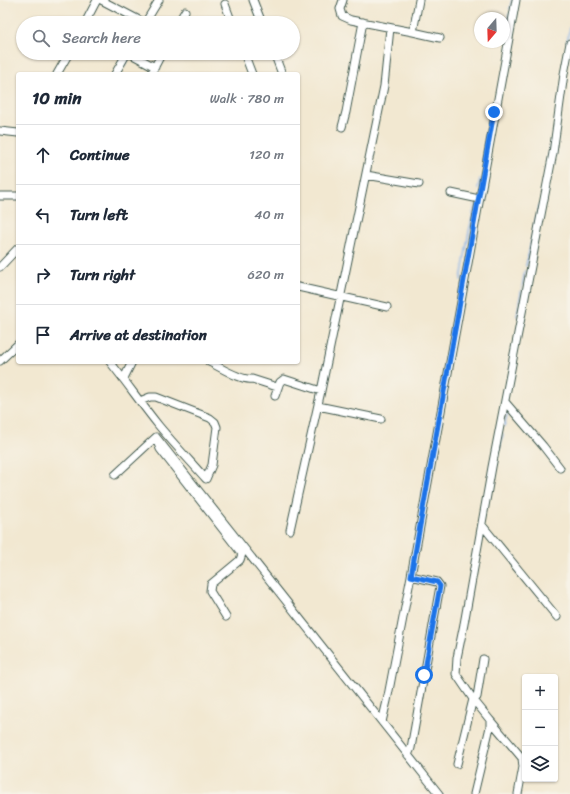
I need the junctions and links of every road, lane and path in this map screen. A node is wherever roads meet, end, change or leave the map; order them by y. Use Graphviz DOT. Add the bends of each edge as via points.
graph roads {
  1 [pos="97,0"];
  2 [pos="101,0"];
  3 [pos="158,0"];
  4 [pos="253,0"];
  5 [pos="343,0"];
  6 [pos="419,0"];
  7 [pos="516,0"];
  8 [pos="225,4"];
  9 [pos="185,11"];
  10 [pos="89,16"];
  11 [pos="132,16"];
  12 [pos="149,16"];
  13 [pos="182,16"];
  14 [pos="229,16"];
  15 [pos="259,16"];
  16 [pos="363,22"];
  17 [pos="390,28"];
  18 [pos="413,32"];
  19 [pos="440,38"];
  20 [pos="570,43"];
  21 [pos="65,60"];
  22 [pos="124,60"];
  23 [pos="142,60"];
  24 [pos="158,60"];
  25 [pos="247,60"];
  26 [pos="277,60"];
  27 [pos="155,67"];
  28 [pos="58,72"];
  29 [pos="116,72"];
  30 [pos="152,72"];
  31 [pos="251,72"];
  32 [pos="281,72"];
  33 [pos="342,127"];
  34 [pos="0,131"];
  35 [pos="16,133"];
  36 [pos="366,175"];
  37 [pos="419,184"];
  38 [pos="451,193"];
  39 [pos="0,196"];
  40 [pos="16,196"];
  41 [pos="479,199"];
  42 [pos="16,250"];
  43 [pos="0,267"];
  44 [pos="300,287"];
  45 [pos="340,296"];
  46 [pos="387,307"];
  47 [pos="16,346"];
  48 [pos="0,361"];
  49 [pos="112,364"];
  50 [pos="131,364"];
  51 [pos="213,364"];
  52 [pos="124,378"];
  53 [pos="277,387"];
  54 [pos="321,391"];
  55 [pos="275,396"];
  56 [pos="140,401"];
  57 [pos="506,403"];
  58 [pos="318,406"];
  59 [pos="381,419"];
  60 [pos="160,427"];
  61 [pos="156,437"];
  62 [pos="560,468"];
  63 [pos="115,475"];
  64 [pos="482,525"];
  65 [pos="290,530"];
  66 [pos="411,576"];
  67 [pos="226,617"];
  68 [pos="557,617"];
  69 [pos="483,659"];
  70 [pos="473,698"];
  71 [pos="490,720"];
  72 [pos="382,722"];
  73 [pos="408,755"];
  74 [pos="457,764"];
  75 [pos="439,794"];
  76 [pos="474,794"];
  77 [pos="518,794"];
  1 -- 10 [label="street"];
  2 -- 11 [label="street"];
  3 -- 12 [label="street"];
  4 -- 15 [label="street"];
  5 -- 16 [label="street" via="340,9 342,16"];
  6 -- 18 [label="street"];
  7 -- 41 [label="street"];
  8 -- 14 [label="street"];
  9 -- 13 [label="street"];
  16 -- 17 [label="street"];
  16 -- 33 [label="street"];
  17 -- 18 [label="street"];
  17 -- 36 [label="street" via="384,86"];
  18 -- 19 [label="street"];
  20 -- 57 [label="street" via="553,152"];
  21 -- 28 [label="street"];
  22 -- 29 [label="street"];
  23 -- 27 [label="street"];
  24 -- 27 [label="street"];
  25 -- 31 [label="street"];
  26 -- 32 [label="street"];
  27 -- 30 [label="street"];
  34 -- 35 [label="street"];
  36 -- 37 [label="street"];
  36 -- 45 [label="street"];
  38 -- 41 [label="street"];
  39 -- 40 [label="street"];
  41 -- 66 [label="street"];
  42 -- 43 [label="street"];
  44 -- 45 [label="street"];
  45 -- 46 [label="street"];
  45 -- 54 [label="street"];
  47 -- 48 [label="street"];
  49 -- 52 [label="street"];
  50 -- 52 [label="street"];
  51 -- 53 [label="street" via="248,380"];
  52 -- 56 [label="street"];
  53 -- 54 [label="street" via="284,379"];
  53 -- 55 [label="street"];
  54 -- 58 [label="street"];
  56 -- 60 [label="street"];
  56 -- 60 [label="street" via="156,397 215,422 217,427 212,465 206,479"];
  57 -- 62 [label="street"];
  57 -- 64 [label="street"];
  58 -- 59 [label="street"];
  58 -- 65 [label="street"];
  60 -- 61 [label="street"];
  61 -- 63 [label="street"];
  61 -- 67 [label="street" via="160,449 242,554 240,560 211,584 210,591"];
  61 -- 72 [label="street"];
  64 -- 68 [label="street"];
  64 -- 70 [label="street" via="456,669 456,674"];
  66 -- 72 [label="street"];
  66 -- 73 [label="street" via="437,582 440,586"];
  69 -- 70 [label="street" via="476,698"];
  70 -- 71 [label="street"];
  70 -- 74 [label="street"];
  71 -- 76 [label="street"];
  71 -- 77 [label="street" via="522,758"];
  72 -- 73 [label="street"];
  73 -- 75 [label="street"];
}
